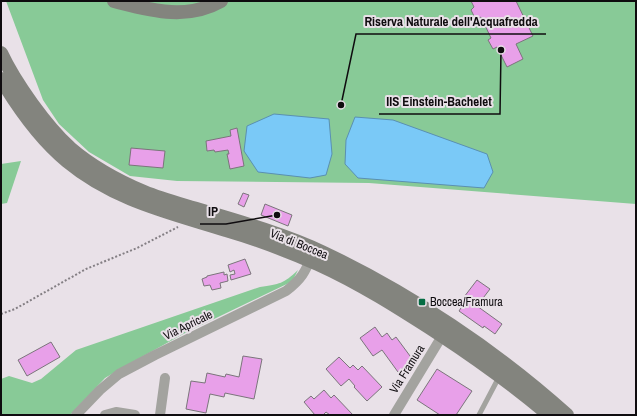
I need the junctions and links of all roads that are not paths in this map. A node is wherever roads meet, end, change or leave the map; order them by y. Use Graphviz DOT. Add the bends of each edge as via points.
graph roads {
  1 [pos="114,1"];
  2 [pos="221,1"];
  3 [pos="1,53"];
  4 [pos="1,79"];
  5 [pos="312,255"];
  6 [pos="442,336"];
  7 [pos="499,376"];
  8 [pos="165,378"];
  9 [pos="76,415"];
  10 [pos="105,415"];
  11 [pos="135,415"];
  12 [pos="160,415"];
  13 [pos="394,415"];
  14 [pos="479,415"];
  15 [pos="549,415"];
  16 [pos="567,415"];
  1 -- 2 [label="main road" via="152,10 180,13 197,11"];
  3 -- 5 [label="main road, Via di Boccea" via="22,89 61,139 96,167 144,192 260,228"];
  4 -- 5 [label="main road, Via di Boccea" via="46,142 68,162 119,195 149,207"];
  5 -- 6 [label="main road, Via di Boccea" via="337,273 383,298"];
  5 -- 9 [label="street, Via Apricale" via="307,270 297,283 286,291 119,374"];
  5 -- 16 [label="main road, Via di Boccea" via="378,280 419,305 484,349"];
  6 -- 7 [label="main road, Via di Boccea"];
  6 -- 13 [label="street, Via Framura"];
  7 -- 14 [label="lane"];
  7 -- 15 [label="main road, Via di Boccea"];
  8 -- 12 [label="street"];
  10 -- 11 [label="street" via="116,412"];
}
